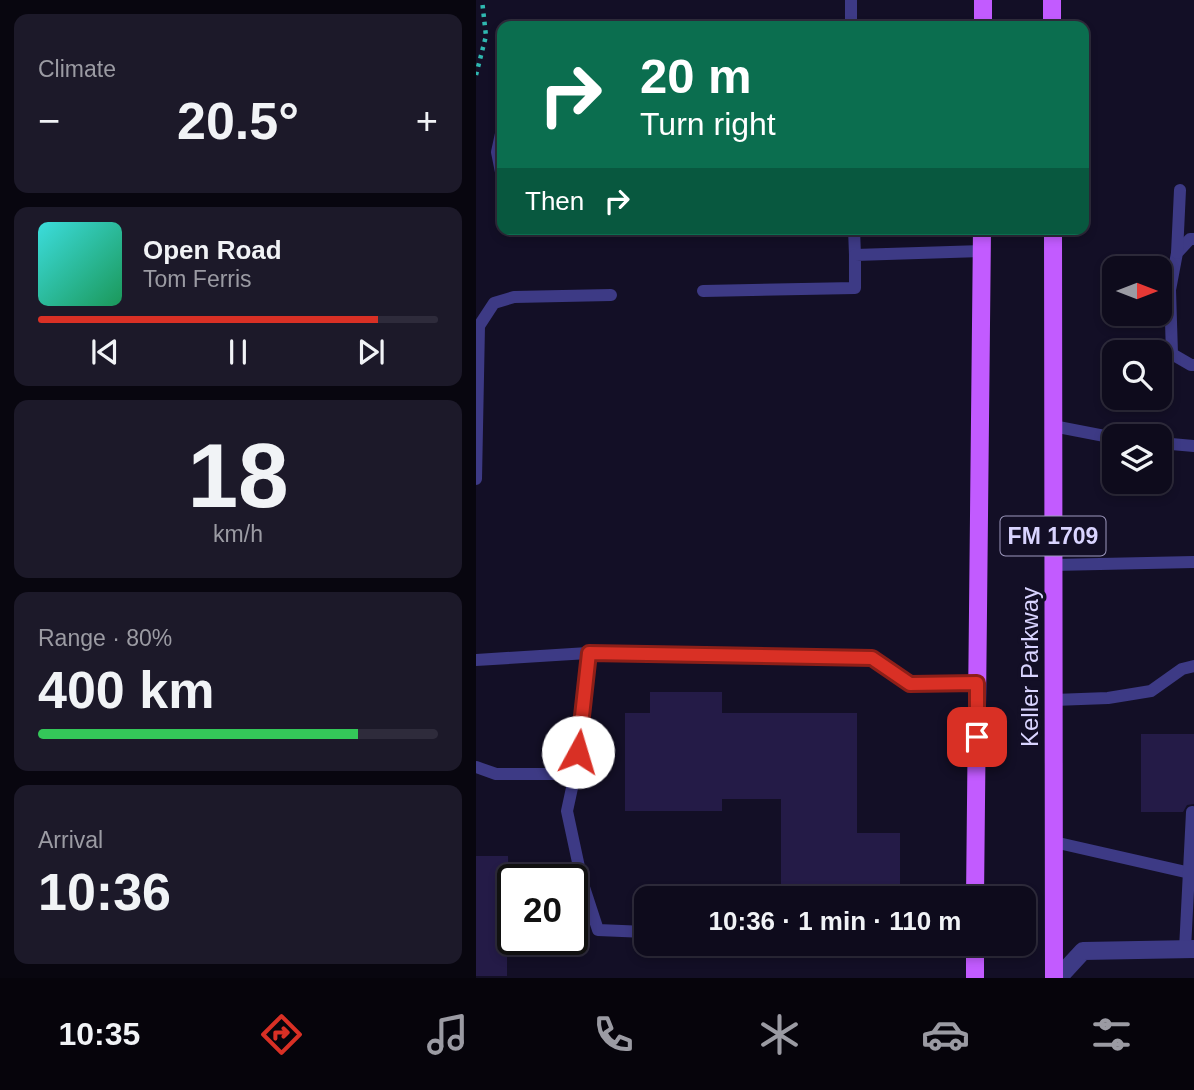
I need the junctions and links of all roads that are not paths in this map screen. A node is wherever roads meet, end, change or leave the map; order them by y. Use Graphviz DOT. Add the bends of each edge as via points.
graph roads {
  1 [pos="851,0"];
  2 [pos="983,0"];
  3 [pos="1052,0"];
  4 [pos="851,21"];
  5 [pos="983,21"];
  6 [pos="1052,21"];
  7 [pos="1180,190"];
  8 [pos="854,235"];
  9 [pos="982,235"];
  10 [pos="1053,235"];
  11 [pos="1194,239"];
  12 [pos="982,251"];
  13 [pos="1177,253"];
  14 [pos="855,255"];
  15 [pos="703,292"];
  16 [pos="611,295"];
  17 [pos="1194,365"];
  18 [pos="1053,426"];
  19 [pos="1102,435"];
  20 [pos="1172,444"];
  21 [pos="1194,446"];
  22 [pos="476,480"];
  23 [pos="1194,562"];
  24 [pos="1053,565"];
  25 [pos="589,653"];
  26 [pos="476,660"];
  27 [pos="1194,666"];
  28 [pos="977,683"];
  29 [pos="1054,700"];
  30 [pos="476,766"];
  31 [pos="575,774"];
  32 [pos="1192,812"];
  33 [pos="1054,842"];
  34 [pos="1191,874"];
  35 [pos="975,886"];
  36 [pos="634,932"];
  37 [pos="1189,949"];
  38 [pos="975,956"];
  39 [pos="975,978"];
  40 [pos="1056,978"];
  1 -- 4 [label="lane"];
  2 -- 5 [label="main road"];
  3 -- 6 [label="main road"];
  7 -- 13 [label="lane"];
  8 -- 14 [label="lane"];
  9 -- 12 [label="main road, Keller Parkway / FM 1709"];
  10 -- 18 [label="main road, Keller Parkway / FM 1709"];
  11 -- 13 [label="lane"];
  12 -- 14 [label="lane"];
  12 -- 28 [label="main road, Keller Parkway / FM 1709"];
  13 -- 17 [label="lane" via="1170,290 1172,354"];
  14 -- 15 [label="lane" via="855,288"];
  16 -- 22 [label="lane" via="514,297 494,303 479,326"];
  18 -- 19 [label="lane"];
  18 -- 24 [label="main road, Keller Parkway / FM 1709"];
  20 -- 21 [label="lane"];
  23 -- 24 [label="lane"];
  24 -- 29 [label="main road, Keller Parkway / FM 1709"];
  25 -- 26 [label="lane"];
  25 -- 28 [label="lane" via="872,658 910,684"];
  25 -- 31 [label="lane"];
  27 -- 29 [label="lane" via="1151,691"];
  28 -- 35 [label="main road, Keller Parkway / FM 1709"];
  29 -- 33 [label="main road, Keller Parkway / FM 1709"];
  30 -- 31 [label="lane" via="496,774"];
  31 -- 36 [label="lane" via="568,811 582,881 598,930"];
  32 -- 34 [label="lane"];
  33 -- 34 [label="lane"];
  33 -- 40 [label="main road, Keller Parkway / FM 1709"];
  34 -- 37 [label="lane"];
  37 -- 40 [label="street" via="1083,951"];
  38 -- 39 [label="main road"];
}
